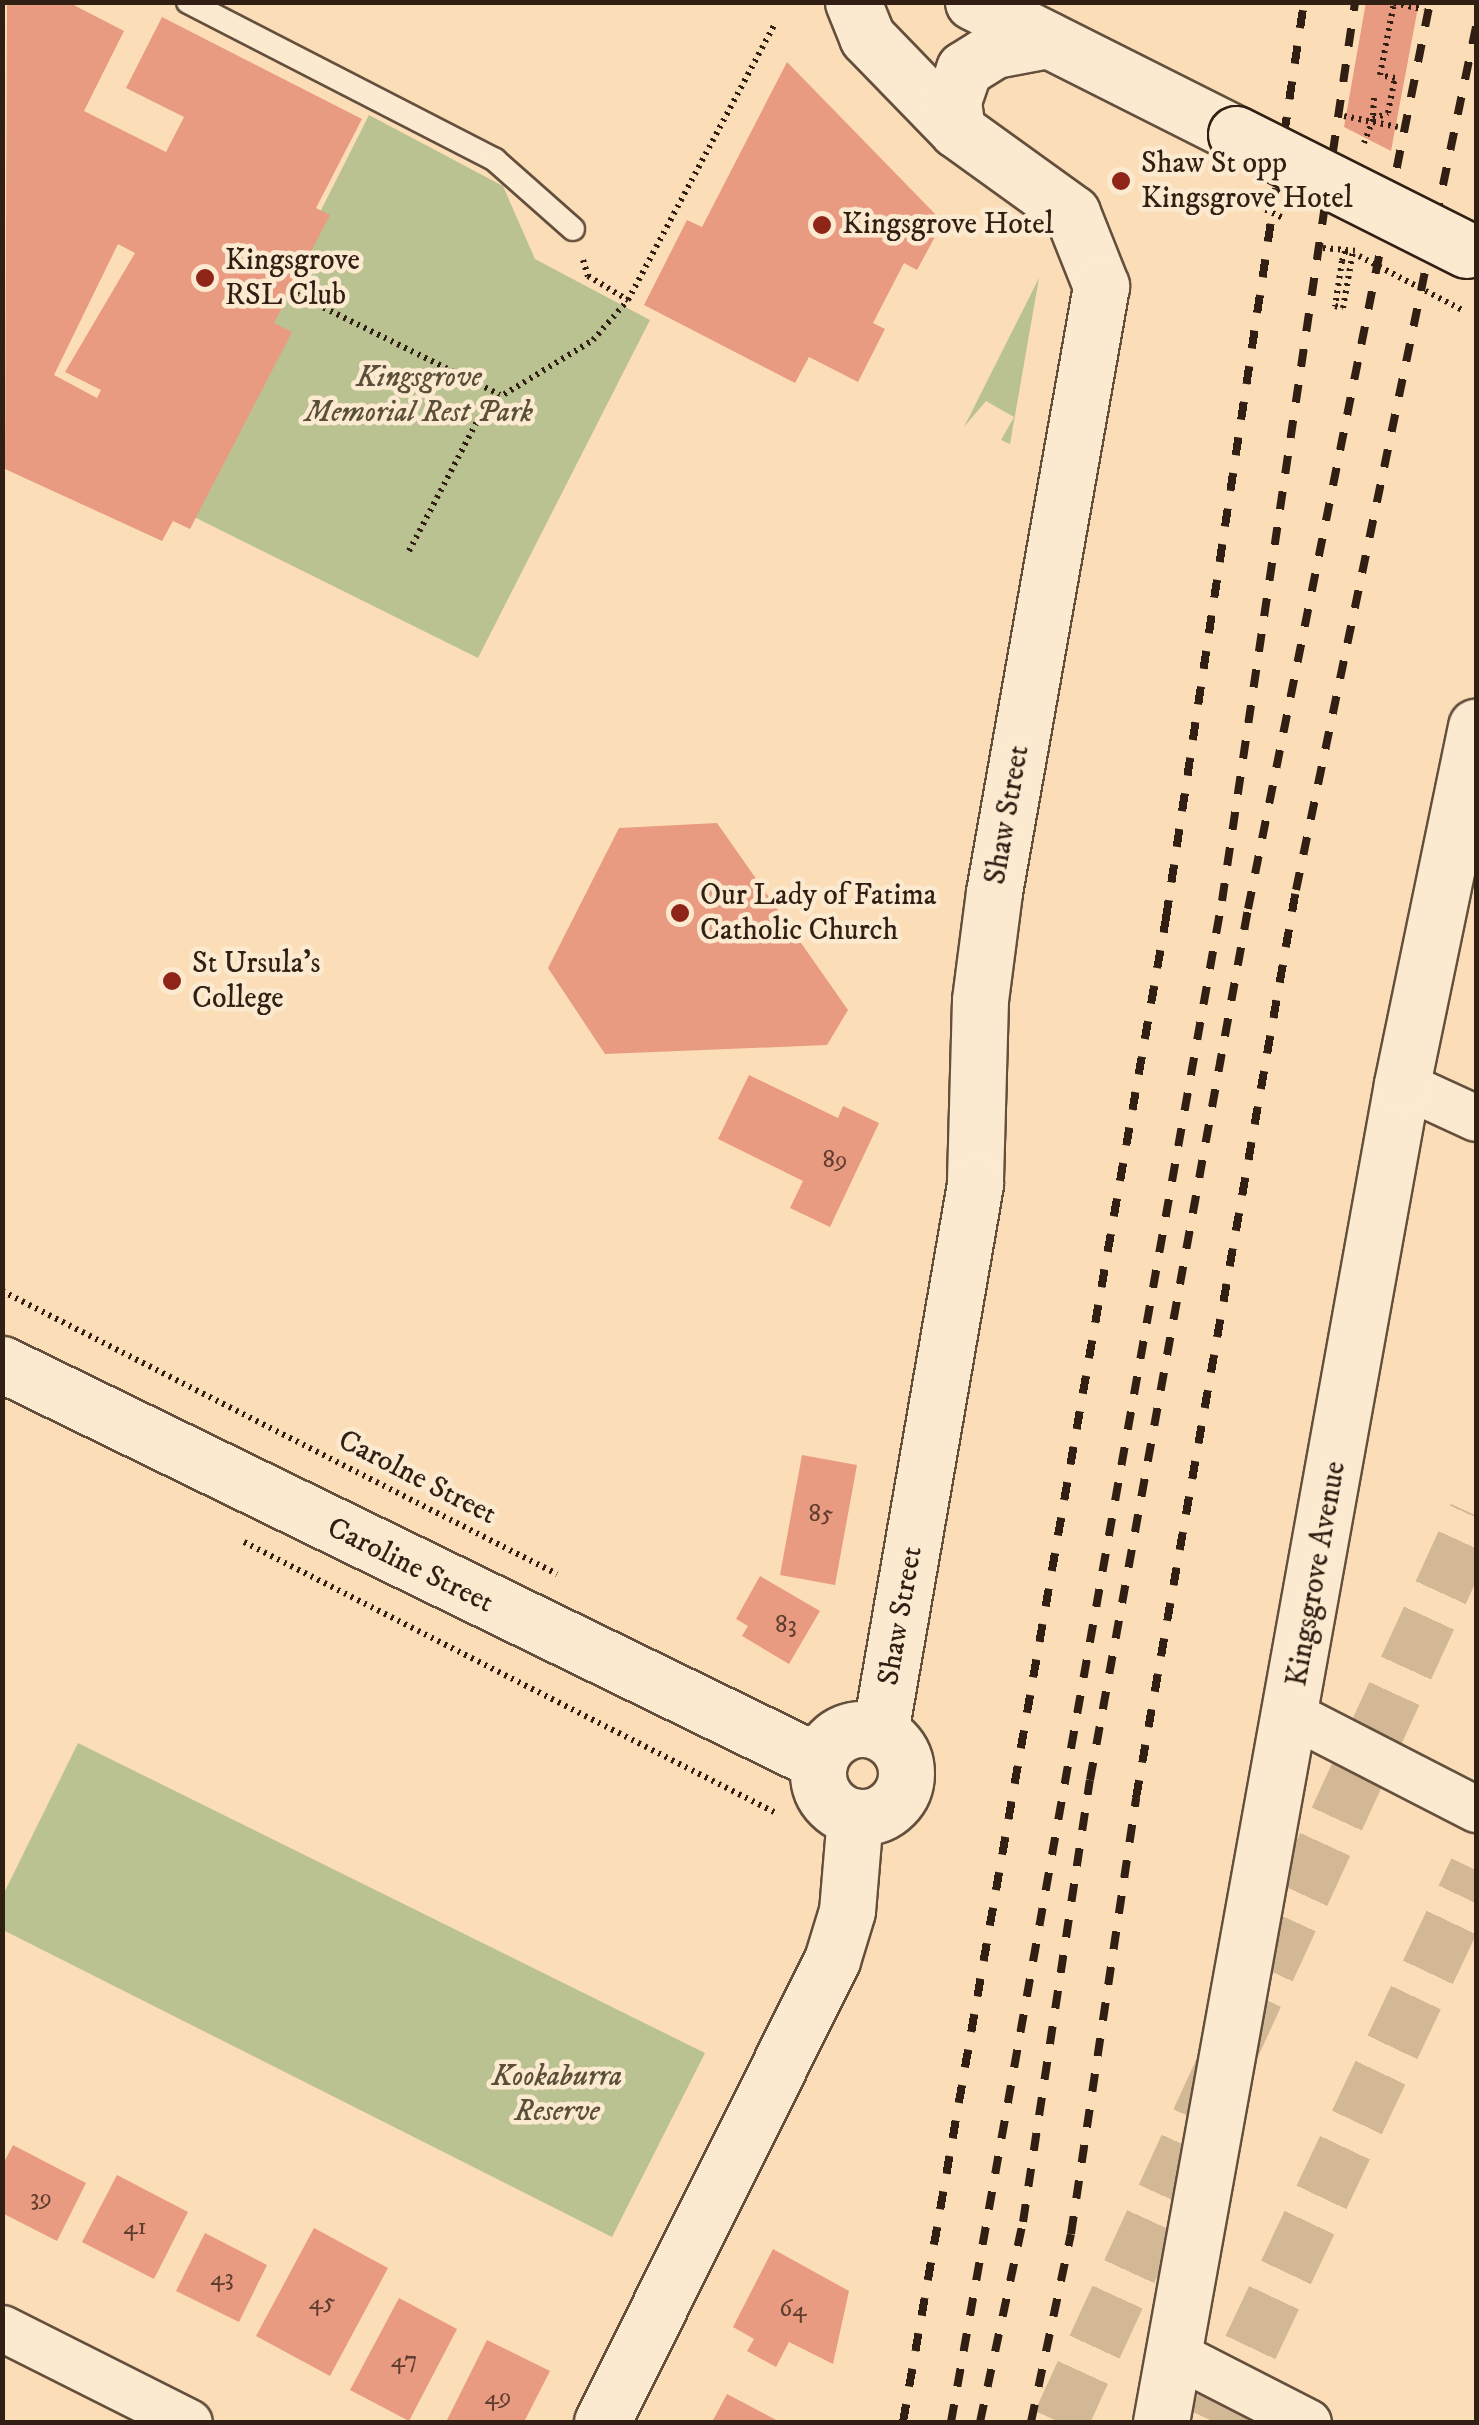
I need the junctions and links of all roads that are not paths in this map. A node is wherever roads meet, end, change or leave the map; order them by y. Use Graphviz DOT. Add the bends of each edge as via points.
graph roads {
  1 [pos="188,2"];
  2 [pos="853,2"];
  3 [pos="973,2"];
  4 [pos="1048,40"];
  5 [pos="958,130"];
  6 [pos="573,228"];
  7 [pos="1472,253"];
  8 [pos="1476,727"];
  9 [pos="1402,1084"];
  10 [pos="1476,1118"];
  11 [pos="2,1364"];
  12 [pos="1293,1715"];
  13 [pos="880,1732"];
  14 [pos="819,1762"];
  15 [pos="1476,1809"];
  16 [pos="855,1816"];
  17 [pos="2,2328"];
  18 [pos="1177,2355"];
  19 [pos="189,2422"];
  20 [pos="602,2422"];
  21 [pos="1162,2422"];
  22 [pos="1308,2422"];
  1 -- 6 [label="lane" via="495,160"];
  2 -- 5 [label="street, Shaw Street" via="866,37"];
  3 -- 4 [label="street"];
  4 -- 5 [label="street" via="995,50 964,69 953,102"];
  4 -- 7 [label="street, bridge"];
  5 -- 13 [label="street, Shaw Street" via="1072,212 1101,286 994,892 980,1000 975,1184"];
  8 -- 9 [label="street, Kingsgrove Avenue"];
  9 -- 10 [label="street"];
  9 -- 12 [label="street, Kingsgrove Avenue"];
  11 -- 14 [label="street, Caroline Street"];
  12 -- 15 [label="street"];
  12 -- 18 [label="street, Kingsgrove Avenue"];
  13 -- 14 [label="street" via="843,1733"];
  13 -- 16 [label="street" via="905,1764 902,1792 882,1811"];
  14 -- 16 [label="street" via="830,1803"];
  16 -- 20 [label="street" via="847,1911 832,1960"];
  17 -- 19 [label="street"];
  18 -- 21 [label="street, Kingsgrove Avenue"];
  18 -- 22 [label="street"];
}
